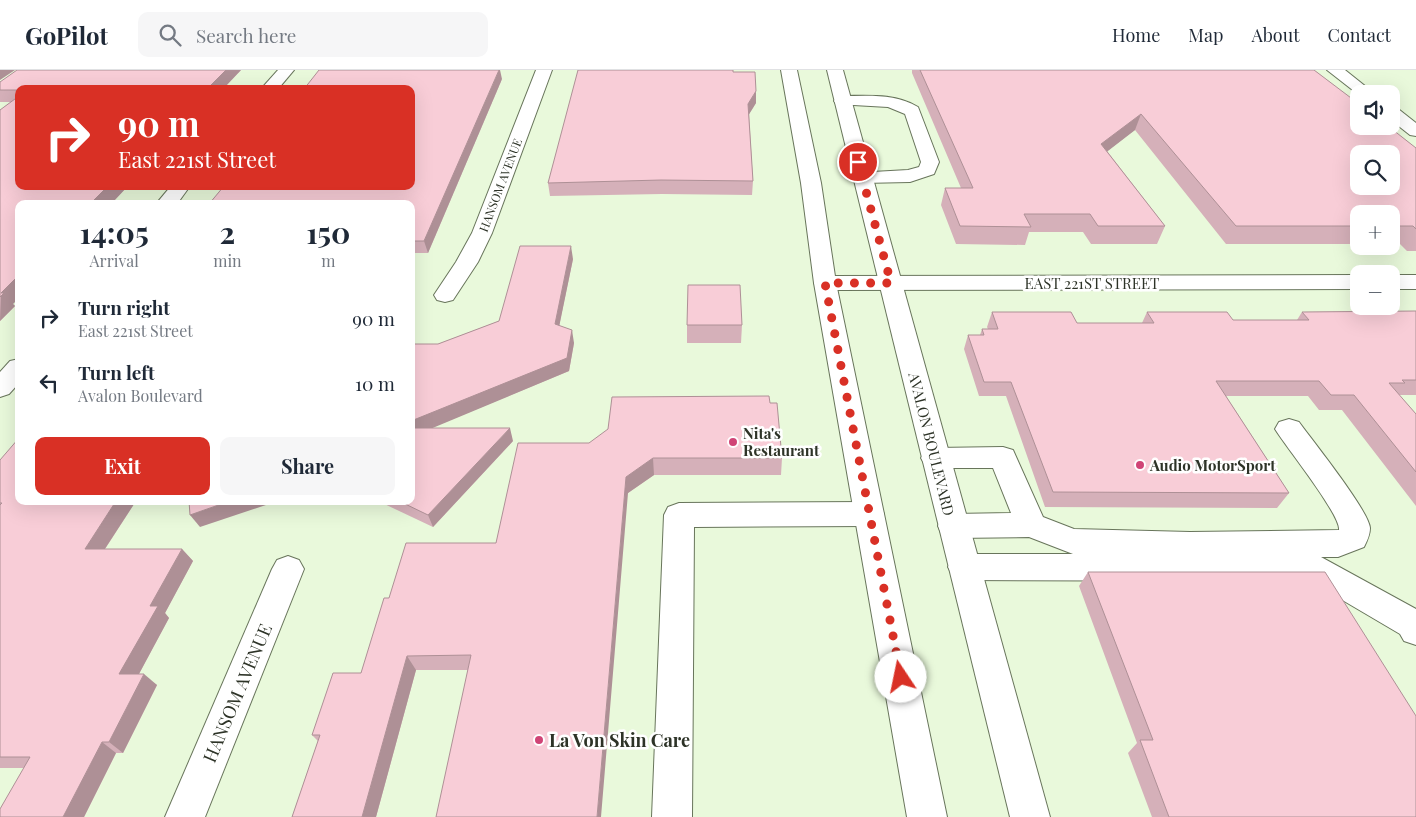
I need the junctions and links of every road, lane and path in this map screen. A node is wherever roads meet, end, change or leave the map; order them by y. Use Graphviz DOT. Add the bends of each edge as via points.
graph roads {
  1 [pos="286,70"];
  2 [pos="544,70"];
  3 [pos="789,70"];
  4 [pos="835,70"];
  5 [pos="1336,70"];
  6 [pos="273,85"];
  7 [pos="1355,85"];
  8 [pos="842,101"];
  9 [pos="1400,119"];
  10 [pos="1416,131"];
  11 [pos="862,177"];
  12 [pos="178,190"];
  13 [pos="169,200"];
  14 [pos="1350,282"];
  15 [pos="1400,282"];
  16 [pos="1416,282"];
  17 [pos="825,283"];
  18 [pos="891,283"];
  19 [pos="445,295"];
  20 [pos="15,371"];
  21 [pos="0,388"];
  22 [pos="1288,429"];
  23 [pos="936,458"];
  24 [pos="869,514"];
  25 [pos="1031,525"];
  26 [pos="953,526"];
  27 [pos="964,567"];
  28 [pos="288,569"];
  29 [pos="1416,630"];
  30 [pos="185,817"];
  31 [pos="672,817"];
  32 [pos="927,817"];
  33 [pos="1030,817"];
  1 -- 6 [label="main road"];
  2 -- 19 [label="main road, HANSOM AVENUE" via="482,233 468,262"];
  3 -- 17 [label="main road" via="811,183"];
  4 -- 8 [label="main road, AVALON BOULEVARD"];
  5 -- 7 [label="main road"];
  8 -- 11 [label="main road, AVALON BOULEVARD"];
  8 -- 11 [label="main road" via="887,102 905,106 912,111 930,162 927,170 910,176"];
  9 -- 10 [label="main road"];
  11 -- 18 [label="main road, AVALON BOULEVARD"];
  12 -- 13 [label="main road"];
  14 -- 18 [label="main road, EAST 221ST STREET"];
  15 -- 16 [label="main road"];
  17 -- 18 [label="main road, EAST 221ST STREET"];
  17 -- 24 [label="main road"];
  18 -- 23 [label="main road, AVALON BOULEVARD"];
  20 -- 21 [label="main road"];
  22 -- 25 [label="main road" via="1343,504 1355,527 1353,538 1338,544 1190,545 1073,541"];
  23 -- 25 [label="main road" via="1003,456"];
  23 -- 26 [label="main road, AVALON BOULEVARD"];
  24 -- 31 [label="main road" via="679,515"];
  24 -- 32 [label="main road"];
  25 -- 26 [label="main road"];
  26 -- 27 [label="main road, AVALON BOULEVARD"];
  27 -- 29 [label="main road" via="1315,568 1412,624"];
  27 -- 33 [label="main road, AVALON BOULEVARD"];
  28 -- 30 [label="main road, HANSOM AVENUE"];
}
